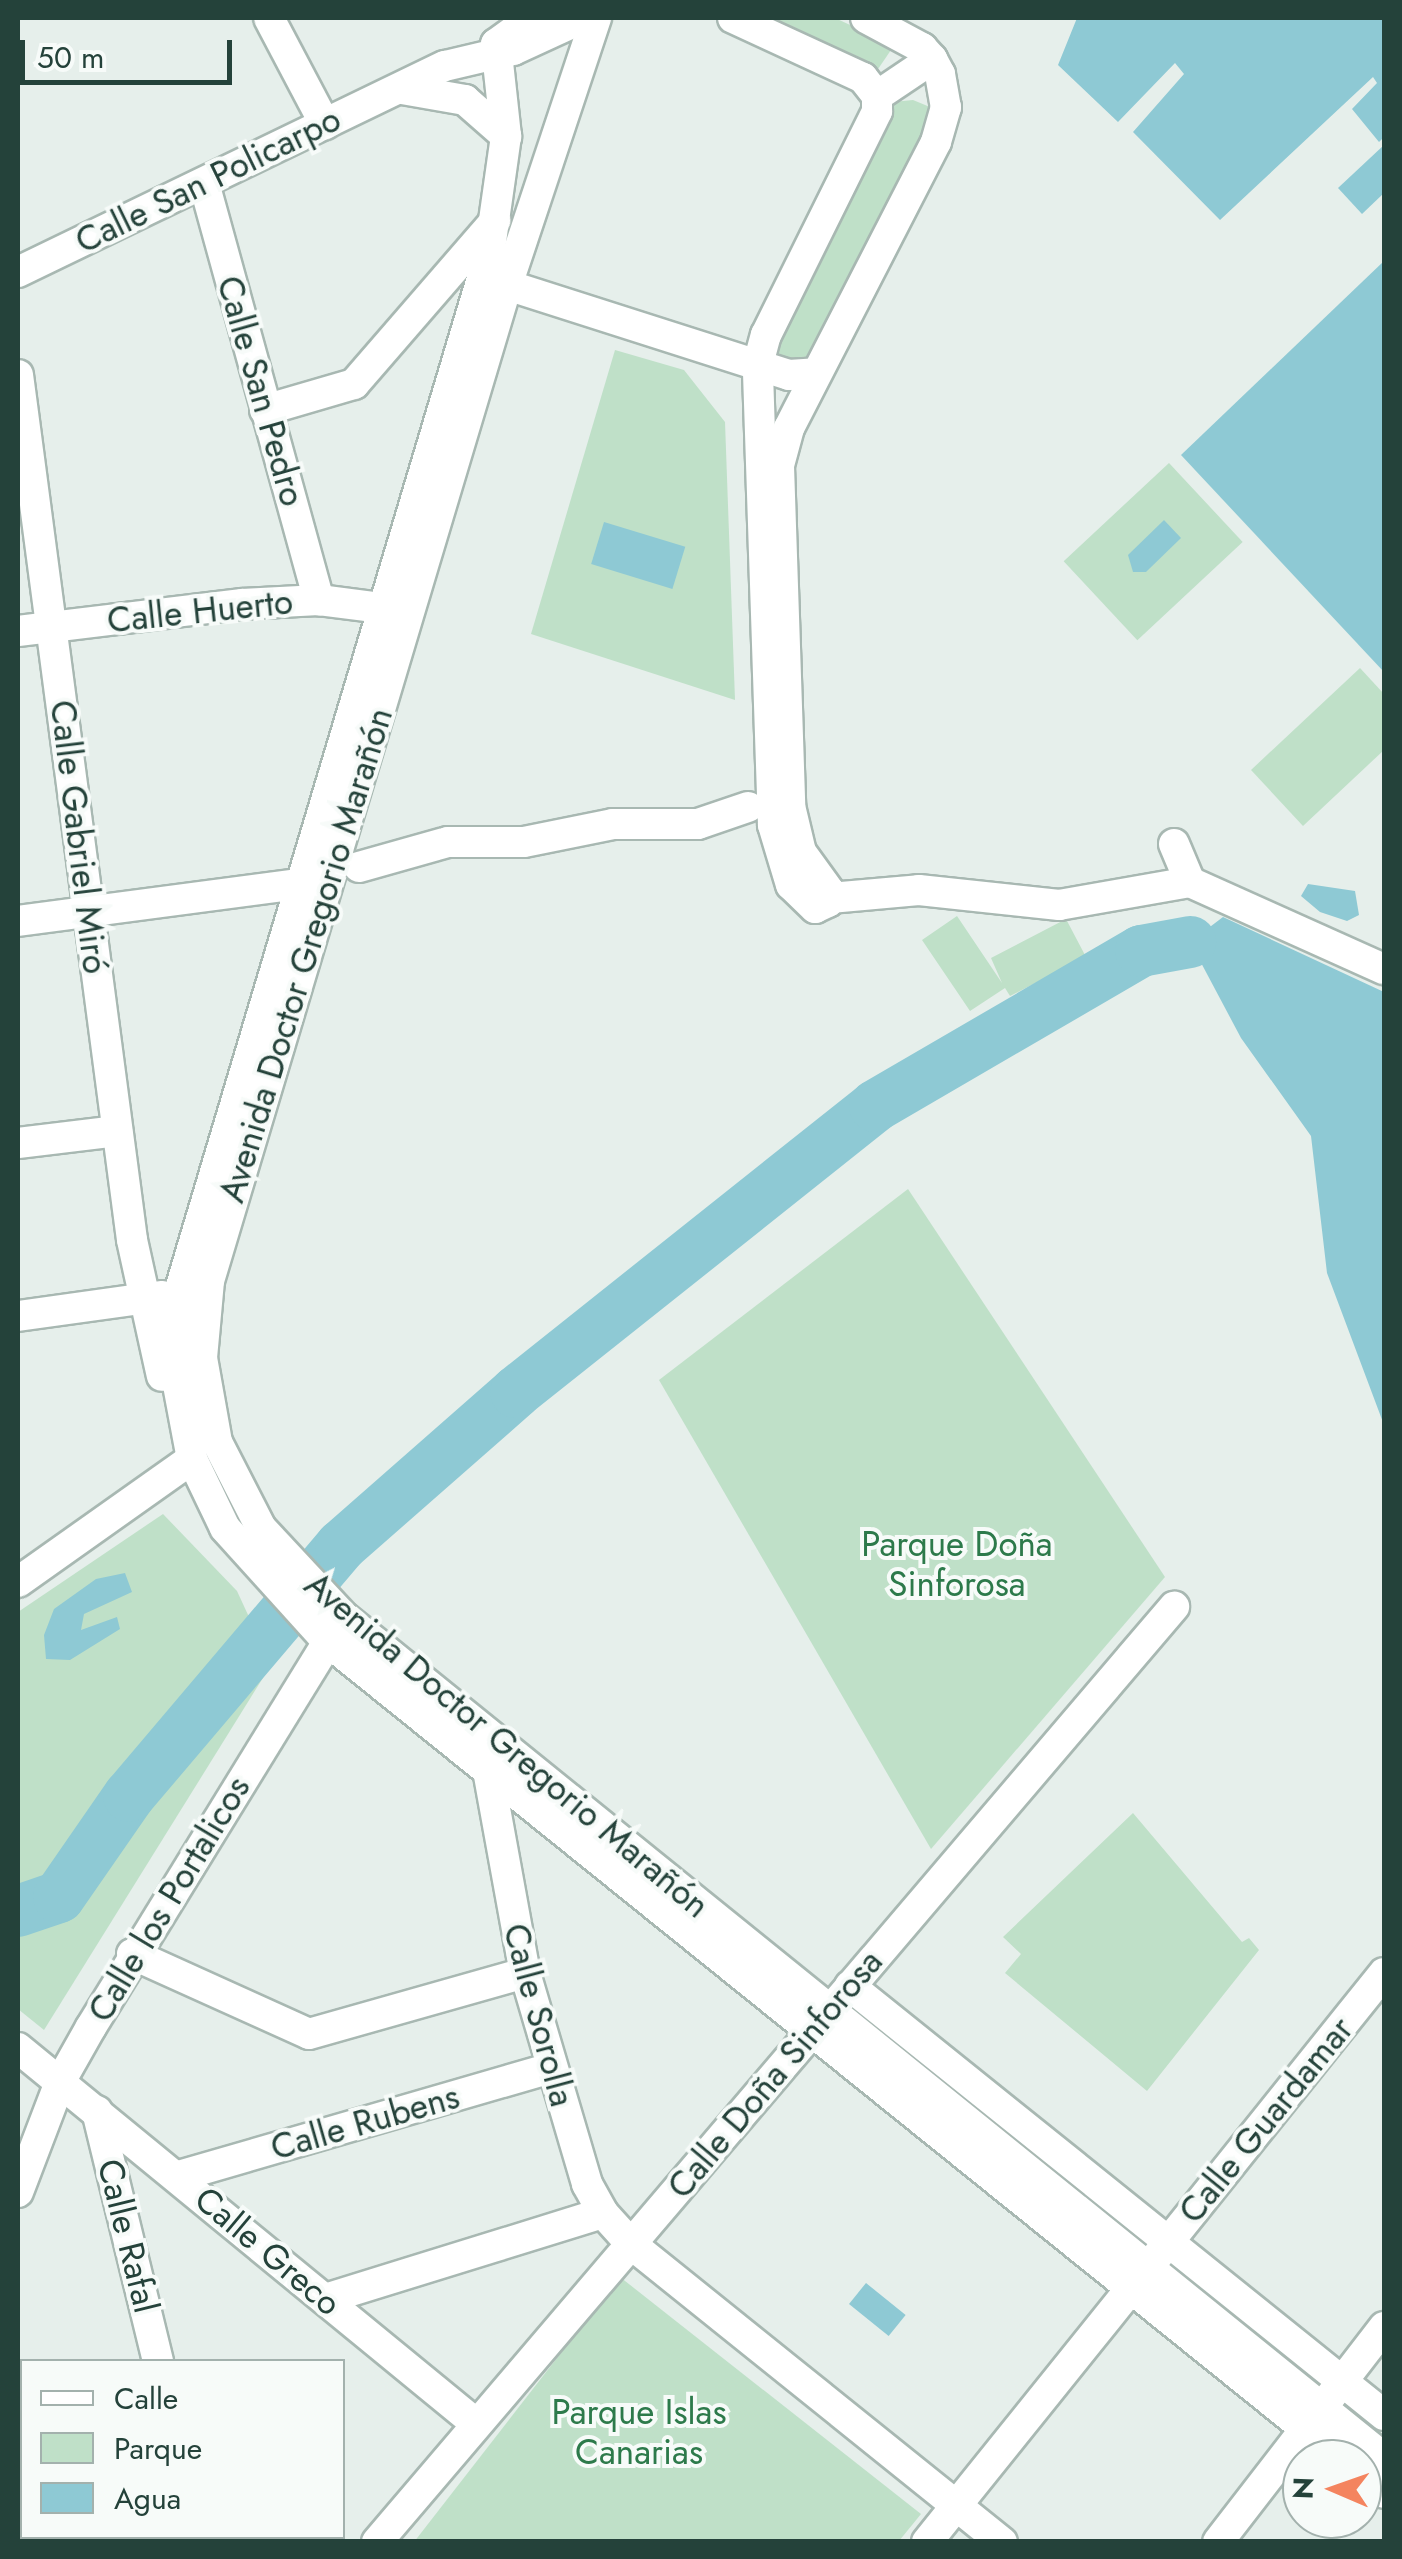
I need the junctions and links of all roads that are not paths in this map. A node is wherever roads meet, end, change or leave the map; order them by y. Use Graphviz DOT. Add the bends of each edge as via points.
graph roads {
  1 [pos="269,18"];
  2 [pos="583,18"];
  3 [pos="596,18"];
  4 [pos="733,18"];
  5 [pos="866,18"];
  6 [pos="510,35"];
  7 [pos="932,59"];
  8 [pos="399,88"];
  9 [pos="877,96"];
  10 [pos="325,124"];
  11 [pos="506,136"];
  12 [pos="204,183"];
  13 [pos="497,218"];
  14 [pos="18,272"];
  15 [pos="507,284"];
  16 [pos="758,364"];
  17 [pos="816,374"];
  18 [pos="18,375"];
  19 [pos="265,410"];
  20 [pos="319,600"];
  21 [pos="382,608"];
  22 [pos="52,626"];
  23 [pos="18,630"];
  24 [pos="748,806"];
  25 [pos="1164,851"];
  26 [pos="359,866"];
  27 [pos="300,884"];
  28 [pos="1180,884"];
  29 [pos="830,898"];
  30 [pos="88,911"];
  31 [pos="18,920"];
  32 [pos="1384,969"];
  33 [pos="118,1131"];
  34 [pos="18,1143"];
  35 [pos="208,1281"];
  36 [pos="179,1293"];
  37 [pos="146,1299"];
  38 [pos="18,1316"];
  39 [pos="187,1462"];
  40 [pos="251,1538"];
  41 [pos="18,1582"];
  42 [pos="1174,1607"];
  43 [pos="334,1619"];
  44 [pos="488,1770"];
  45 [pos="132,1954"];
  46 [pos="1384,1972"];
  47 [pos="525,1973"];
  48 [pos="850,1986"];
  49 [pos="820,2020"];
  50 [pos="18,2048"];
  51 [pos="551,2068"];
  52 [pos="60,2082"];
  53 [pos="98,2112"];
  54 [pos="179,2176"];
  55 [pos="18,2192"];
  56 [pos="603,2213"];
  57 [pos="1168,2241"];
  58 [pos="631,2244"];
  59 [pos="1139,2278"];
  60 [pos="325,2299"];
  61 [pos="1384,2327"];
  62 [pos="157,2359"];
  63 [pos="1342,2381"];
  64 [pos="1384,2415"];
  65 [pos="1314,2419"];
  66 [pos="474,2422"];
  67 [pos="1328,2439"];
  68 [pos="1384,2458"];
  69 [pos="956,2505"];
  70 [pos="377,2542"];
  71 [pos="927,2542"];
  72 [pos="1002,2542"];
  73 [pos="1218,2542"];
  1 -- 10 [label="street"];
  2 -- 6 [label="street, Calle San Policarpo"];
  3 -- 15 [label="street, Avenida Doctor Gregorio Marañón"];
  4 -- 9 [label="street" via="863,78"];
  5 -- 7 [label="street" via="906,36"];
  6 -- 8 [label="street, Calle San Policarpo"];
  6 -- 11 [label="street, Avenida Doctor Gregorio Marañón"];
  6 -- 15 [label="street" via="526,158"];
  7 -- 9 [label="street"];
  7 -- 17 [label="street" via="944,88 943,125"];
  8 -- 10 [label="street, Calle San Policarpo"];
  8 -- 11 [label="street" via="465,100"];
  9 -- 16 [label="street" via="877,111 766,334"];
  10 -- 12 [label="street, Calle San Policarpo"];
  11 -- 13 [label="street, Avenida Doctor Gregorio Marañón"];
  12 -- 14 [label="street, Calle San Policarpo"];
  12 -- 19 [label="street, Calle San Pedro"];
  13 -- 19 [label="street" via="354,384"];
  13 -- 21 [label="street, Avenida Doctor Gregorio Marañón"];
  15 -- 16 [label="street"];
  15 -- 35 [label="street, Avenida Doctor Gregorio Marañón"];
  16 -- 17 [label="street" via="789,375"];
  16 -- 29 [label="street" via="773,825 784,870 804,902 820,908"];
  17 -- 29 [label="street" via="782,449 777,489 790,806 801,852"];
  18 -- 22 [label="street, Calle Gabriel Miró"];
  19 -- 20 [label="street, Calle San Pedro"];
  20 -- 21 [label="street, Calle Huerto"];
  20 -- 22 [label="street, Calle Huerto"];
  21 -- 27 [label="street, Avenida Doctor Gregorio Marañón"];
  22 -- 23 [label="street, Calle Huerto"];
  22 -- 30 [label="street, Calle Gabriel Miró"];
  24 -- 26 [label="street" via="698,824 613,824 524,842 448,842"];
  25 -- 28 [label="street"];
  27 -- 30 [label="street"];
  27 -- 36 [label="street, Avenida Doctor Gregorio Marañón"];
  28 -- 29 [label="street" via="1059,905 919,890"];
  28 -- 32 [label="street"];
  30 -- 31 [label="street"];
  30 -- 33 [label="street, Calle Gabriel Miró"];
  33 -- 34 [label="street"];
  33 -- 37 [label="street, Calle Gabriel Miró"];
  35 -- 36 [label="street"];
  35 -- 40 [label="street, Avenida Doctor Gregorio Marañón" via="206,1400"];
  36 -- 37 [label="street"];
  36 -- 39 [label="street, Avenida Doctor Gregorio Marañón" via="175,1369"];
  37 -- 38 [label="street"];
  37 -- 39 [label="street, Calle Gabriel Miró"];
  39 -- 40 [label="street, Avenida Doctor Gregorio Marañón" via="216,1513"];
  39 -- 41 [label="street"];
  40 -- 43 [label="street, Avenida Doctor Gregorio Marañón"];
  42 -- 48 [label="street, Calle Doña Sinforosa"];
  43 -- 44 [label="street, Avenida Doctor Gregorio Marañón"];
  43 -- 45 [label="street, Calle los Portalicos"];
  43 -- 49 [label="street, Avenida Doctor Gregorio Marañón"];
  44 -- 47 [label="street, Calle Sorolla"];
  44 -- 49 [label="street, Avenida Doctor Gregorio Marañón"];
  45 -- 47 [label="street" via="310,2034"];
  45 -- 52 [label="street, Calle los Portalicos"];
  46 -- 57 [label="street, Calle Guardamar"];
  47 -- 51 [label="street, Calle Sorolla"];
  48 -- 49 [label="street, Calle Doña Sinforosa"];
  48 -- 57 [label="street"];
  49 -- 58 [label="street, Calle Doña Sinforosa"];
  49 -- 59 [label="street, Avenida Doctor Gregorio Marañón"];
  50 -- 52 [label="street, Calle Greco"];
  51 -- 54 [label="street, Calle Rubens"];
  51 -- 56 [label="street, Calle Sorolla" via="587,2184"];
  52 -- 53 [label="street, Calle Greco"];
  52 -- 55 [label="street, Calle los Portalicos"];
  53 -- 54 [label="street, Calle Greco"];
  53 -- 62 [label="street, Calle Rafal"];
  54 -- 60 [label="street, Calle Greco"];
  56 -- 58 [label="street, Calle Sorolla"];
  56 -- 60 [label="street"];
  57 -- 59 [label="street, Calle Guardamar"];
  57 -- 63 [label="street"];
  58 -- 66 [label="street, Calle Doña Sinforosa"];
  58 -- 69 [label="street, Calle Sorolla"];
  59 -- 65 [label="street, Avenida Doctor Gregorio Marañón"];
  59 -- 69 [label="street, Calle Guardamar"];
  60 -- 66 [label="street, Calle Greco"];
  61 -- 63 [label="street"];
  63 -- 64 [label="street"];
  63 -- 65 [label="street"];
  65 -- 67 [label="street, Avenida Doctor Gregorio Marañón"];
  65 -- 68 [label="street, Avenida Doctor Gregorio Marañón"];
  65 -- 73 [label="street"];
  66 -- 70 [label="street, Calle Doña Sinforosa"];
  69 -- 71 [label="street, Calle Guardamar"];
  69 -- 72 [label="street, Calle Sorolla"];
}
